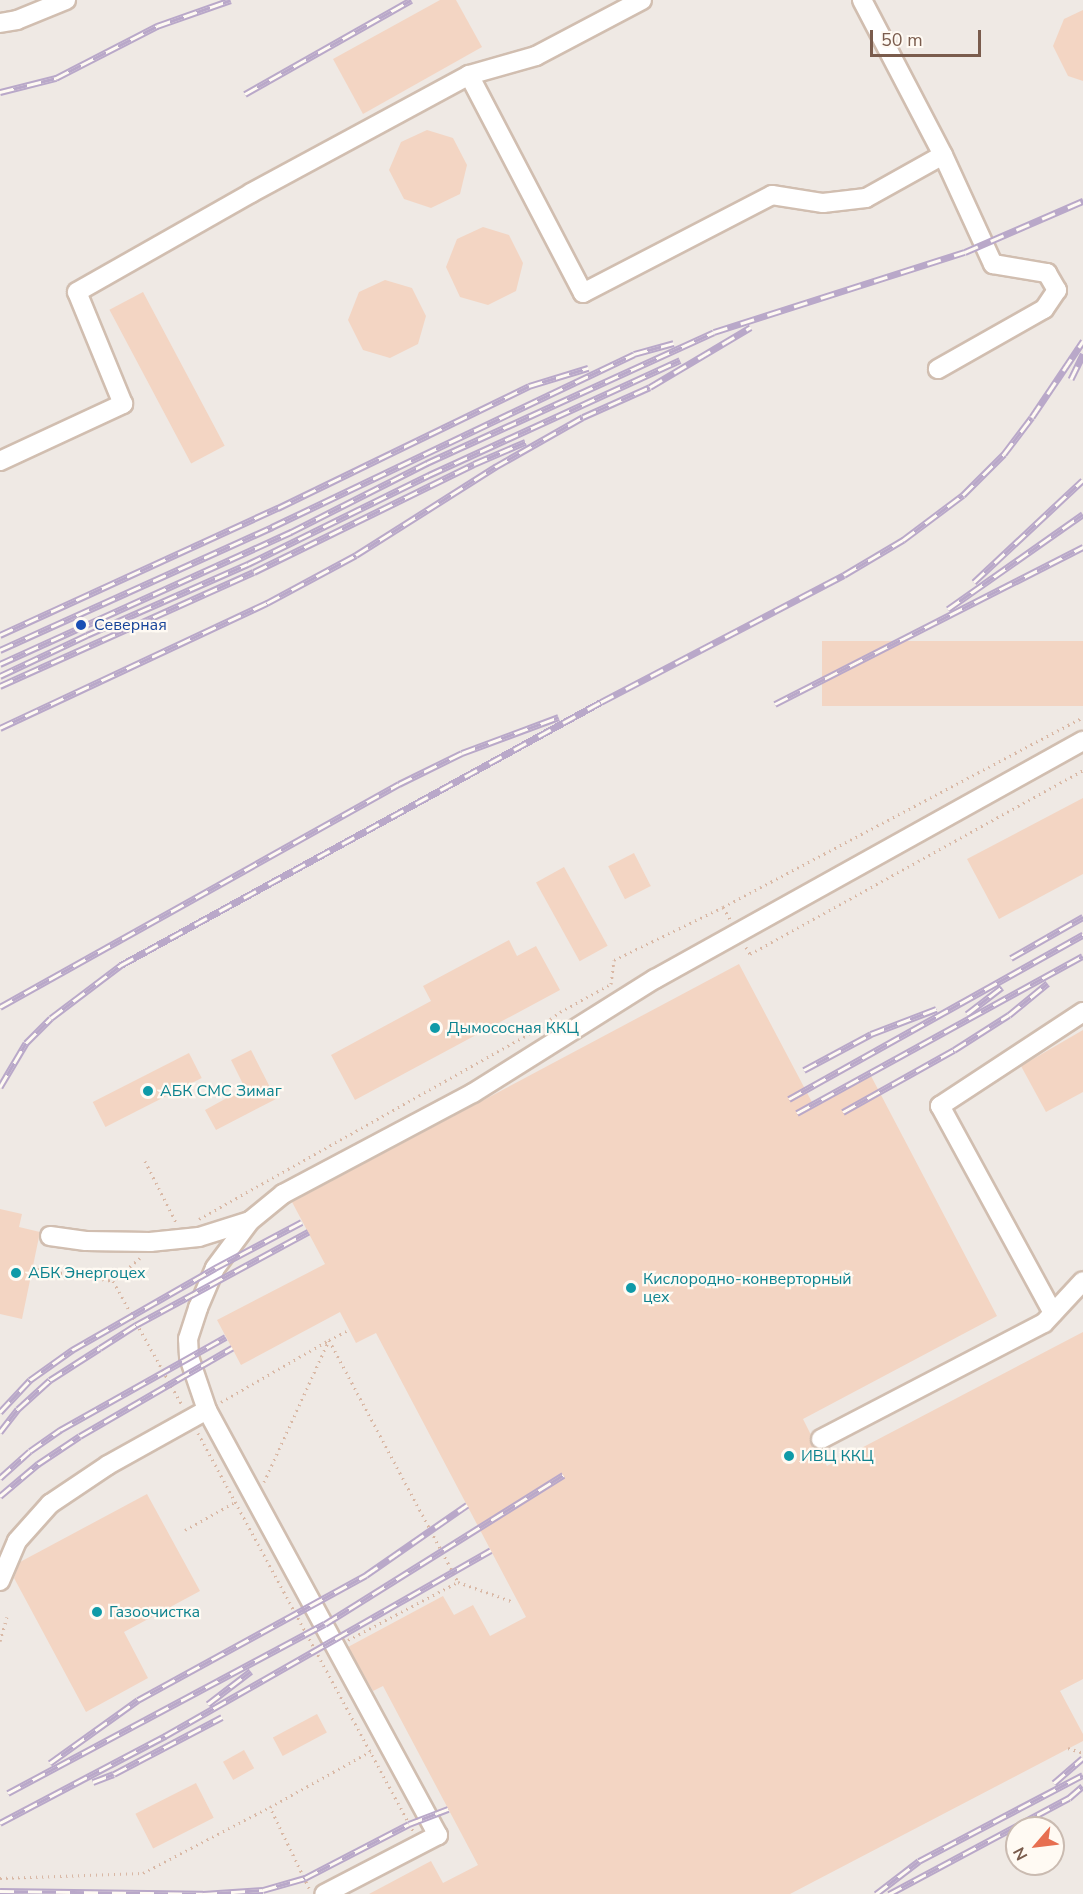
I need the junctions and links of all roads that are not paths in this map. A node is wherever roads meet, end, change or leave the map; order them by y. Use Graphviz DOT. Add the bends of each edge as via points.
graph roads {
  1 [pos="66,0"];
  2 [pos="642,0"];
  3 [pos="862,0"];
  4 [pos="0,23"];
  5 [pos="469,75"];
  6 [pos="943,155"];
  7 [pos="938,369"];
  8 [pos="0,461"];
  9 [pos="1083,741"];
  10 [pos="1083,1012"];
  11 [pos="250,1221"];
  12 [pos="50,1236"];
  13 [pos="1083,1281"];
  14 [pos="1053,1313"];
  15 [pos="199,1415"];
  16 [pos="821,1439"];
  17 [pos="0,1581"];
  18 [pos="317,1893"];
  1 -- 4 [label="lane"];
  2 -- 5 [label="lane" via="536,56"];
  3 -- 6 [label="lane"];
  5 -- 6 [label="lane" via="583,293 772,195 823,204 866,198"];
  5 -- 8 [label="lane" via="77,292 123,404"];
  6 -- 7 [label="lane" via="993,264 1047,273 1057,290 1044,309"];
  9 -- 11 [label="lane" via="655,979 473,1093 283,1194"];
  10 -- 14 [label="lane" via="940,1107"];
  11 -- 12 [label="lane" via="199,1237 150,1242"];
  11 -- 15 [label="lane" via="215,1268 188,1339"];
  13 -- 14 [label="lane"];
  14 -- 16 [label="lane" via="1044,1323"];
  15 -- 17 [label="lane" via="50,1504 17,1541"];
  15 -- 18 [label="lane" via="252,1492 438,1835"];
}
